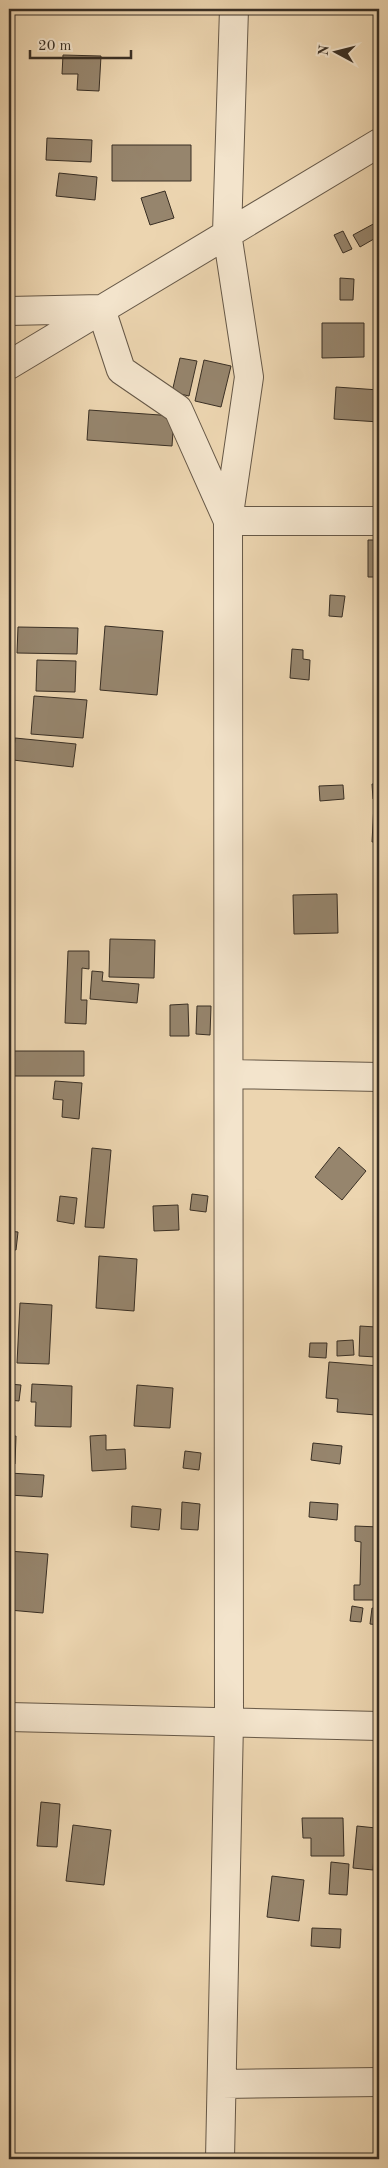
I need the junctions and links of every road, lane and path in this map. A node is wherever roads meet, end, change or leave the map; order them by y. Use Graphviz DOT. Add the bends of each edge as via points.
graph roads {
  1 [pos="234,9"];
  2 [pos="379,143"];
  3 [pos="227,233"];
  4 [pos="101,309"];
  5 [pos="9,311"];
  6 [pos="9,365"];
  7 [pos="228,521"];
  8 [pos="379,521"];
  9 [pos="229,1074"];
  10 [pos="379,1077"];
  11 [pos="9,1717"];
  12 [pos="229,1722"];
  13 [pos="379,1726"];
  14 [pos="379,2082"];
  15 [pos="222,2084"];
  16 [pos="220,2159"];
  1 -- 3 [label="street"];
  2 -- 3 [label="street"];
  3 -- 4 [label="street"];
  3 -- 7 [label="street" via="248,377"];
  4 -- 5 [label="street"];
  4 -- 6 [label="street"];
  4 -- 7 [label="street" via="121,370 178,409"];
  7 -- 8 [label="street"];
  7 -- 9 [label="street"];
  9 -- 10 [label="street"];
  9 -- 12 [label="street"];
  11 -- 12 [label="street"];
  12 -- 13 [label="street"];
  12 -- 15 [label="street"];
  14 -- 15 [label="street"];
  15 -- 16 [label="street"];
}
